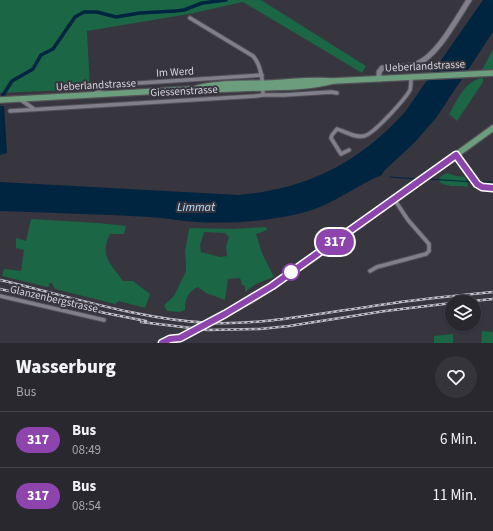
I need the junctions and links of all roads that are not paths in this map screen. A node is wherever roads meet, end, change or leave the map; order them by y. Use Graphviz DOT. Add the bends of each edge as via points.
graph roads {
  1 [pos="469,0"];
  2 [pos="190,18"];
  3 [pos="493,73"];
  4 [pos="262,76"];
  5 [pos="411,77"];
  6 [pos="380,79"];
  7 [pos="263,85"];
  8 [pos="338,93"];
  9 [pos="92,95"];
  10 [pos="263,95"];
  11 [pos="20,99"];
  12 [pos="3,100"];
  13 [pos="34,109"];
  14 [pos="10,111"];
  15 [pos="493,128"];
  16 [pos="349,150"];
  17 [pos="456,155"];
  18 [pos="493,188"];
  19 [pos="394,199"];
  20 [pos="370,271"];
  21 [pos="0,296"];
  22 [pos="104,320"];
  23 [pos="180,338"];
  24 [pos="162,343"];
  25 [pos="174,343"];
  26 [pos="184,343"];
  1 -- 6 [label="street" via="428,58 416,65 382,68 379,72"];
  2 -- 4 [label="street" via="253,56 258,61"];
  3 -- 5 [label="main road, Ueberlandstrasse"];
  4 -- 7 [label="street"];
  4 -- 9 [label="street, Im Werd" via="109,85"];
  5 -- 6 [label="main road, Ueberlandstrasse"];
  5 -- 16 [label="street" via="411,87 405,96 369,135 357,137 337,129 334,132 331,138 341,154"];
  6 -- 7 [label="main road, Ueberlandstrasse" via="333,82 313,80"];
  7 -- 9 [label="main road, Ueberlandstrasse" via="209,91"];
  7 -- 10 [label="street"];
  8 -- 10 [label="street, Giessenstrasse"];
  9 -- 11 [label="main road, Ueberlandstrasse"];
  10 -- 13 [label="street, Giessenstrasse"];
  11 -- 12 [label="main road, Ueberlandstrasse"];
  11 -- 13 [label="street"];
  13 -- 14 [label="street, Giessenstrasse"];
  15 -- 17 [label="main road"];
  17 -- 18 [label="street" via="477,184"];
  17 -- 19 [label="main road"];
  19 -- 20 [label="street" via="429,244 429,251"];
  19 -- 23 [label="main road, bridge" via="272,286"];
  21 -- 22 [label="street, Glanzenbergstrasse"];
  23 -- 24 [label="main road"];
  23 -- 25 [label="main road"];
  23 -- 26 [label="street"];
}
